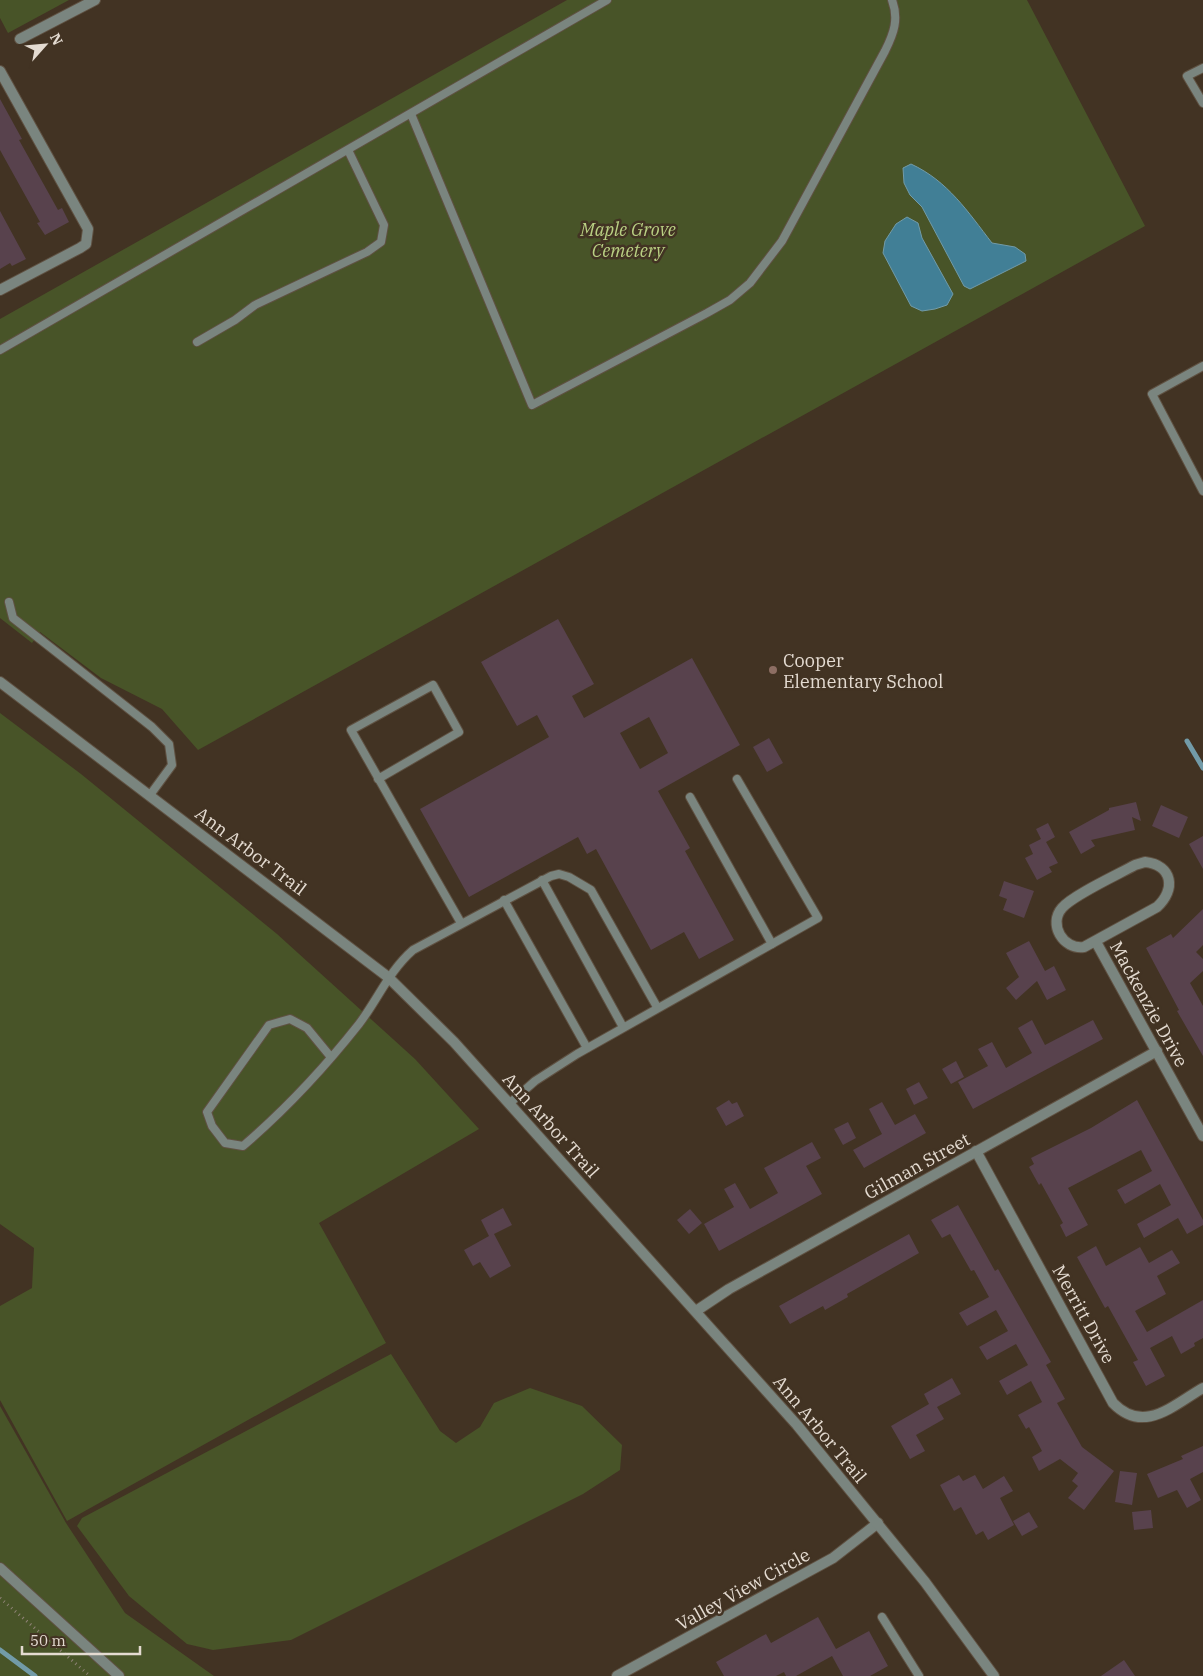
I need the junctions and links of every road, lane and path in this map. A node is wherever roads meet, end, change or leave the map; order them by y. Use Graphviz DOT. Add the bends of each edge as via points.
graph roads {
  1 [pos="95,0"];
  2 [pos="607,0"];
  3 [pos="892,0"];
  4 [pos="20,39"];
  5 [pos="1203,68"];
  6 [pos="0,71"];
  7 [pos="1203,104"];
  8 [pos="411,114"];
  9 [pos="348,150"];
  10 [pos="0,290"];
  11 [pos="197,342"];
  12 [pos="0,350"];
  13 [pos="1203,366"];
  14 [pos="1203,491"];
  15 [pos="9,602"];
  16 [pos="0,682"];
  17 [pos="737,778"];
  18 [pos="378,779"];
  19 [pos="150,795"];
  20 [pos="690,797"];
  21 [pos="542,880"];
  22 [pos="504,900"];
  23 [pos="461,923"];
  24 [pos="1096,942"];
  25 [pos="772,944"];
  26 [pos="388,977"];
  27 [pos="657,1007"];
  28 [pos="623,1027"];
  29 [pos="587,1048"];
  30 [pos="1157,1051"];
  31 [pos="330,1056"];
  32 [pos="510,1103"];
  33 [pos="1203,1136"];
  34 [pos="976,1151"];
  35 [pos="696,1311"];
  36 [pos="1203,1388"];
  37 [pos="878,1523"];
  38 [pos="0,1568"];
  39 [pos="0,1598"];
  40 [pos="882,1617"];
  41 [pos="90,1676"];
  42 [pos="119,1676"];
  43 [pos="617,1676"];
  44 [pos="919,1676"];
  45 [pos="994,1676"];
  1 -- 4 [label="street"];
  2 -- 8 [label="lane"];
  3 -- 8 [label="lane" via="896,12 895,30 885,51 782,241 750,284 707,313 532,405"];
  5 -- 7 [label="lane" via="1188,76"];
  6 -- 10 [label="street" via="88,229 86,244"];
  8 -- 9 [label="lane"];
  9 -- 11 [label="lane" via="384,225 381,242 367,252 255,305"];
  9 -- 12 [label="lane"];
  13 -- 14 [label="lane" via="1152,394"];
  15 -- 19 [label="lane" via="13,618 152,727 169,744 172,765"];
  16 -- 19 [label="street, Ann Arbor Trail"];
  17 -- 25 [label="lane" via="818,918"];
  18 -- 18 [label="lane" via="459,732 433,685 351,730"];
  18 -- 23 [label="lane"];
  19 -- 26 [label="street, Ann Arbor Trail"];
  20 -- 25 [label="lane"];
  21 -- 22 [label="lane"];
  21 -- 27 [label="lane" via="559,874 580,881 591,890"];
  21 -- 28 [label="lane"];
  22 -- 23 [label="lane"];
  22 -- 29 [label="lane"];
  23 -- 26 [label="lane" via="413,950"];
  24 -- 24 [label="street, Mackenzie Drive" via="1078,948 1060,936 1056,928 1061,908 1135,865 1145,862 1162,868 1169,884 1165,900 1157,908"];
  24 -- 30 [label="street, Mackenzie Drive"];
  25 -- 27 [label="lane"];
  26 -- 31 [label="lane" via="360,1023"];
  26 -- 32 [label="street, Ann Arbor Trail"];
  27 -- 28 [label="lane"];
  28 -- 29 [label="lane"];
  29 -- 32 [label="lane" via="535,1081"];
  30 -- 33 [label="street, Mackenzie Drive"];
  30 -- 34 [label="street, Gilman Street"];
  31 -- 31 [label="lane" via="267,1126 242,1146 225,1143 212,1126 207,1112 269,1025 290,1019 298,1023 307,1028"];
  32 -- 35 [label="street, Ann Arbor Trail"];
  34 -- 35 [label="street, Gilman Street" via="729,1289"];
  34 -- 36 [label="street, Merritt Drive" via="1113,1403 1133,1417 1148,1418"];
  35 -- 37 [label="street, Ann Arbor Trail"];
  37 -- 43 [label="street, Valley View Circle" via="833,1558"];
  37 -- 45 [label="street, Ann Arbor Trail"];
  38 -- 42 [label="street"];
  39 -- 41 [label="path"];
  40 -- 44 [label="lane"];
}
